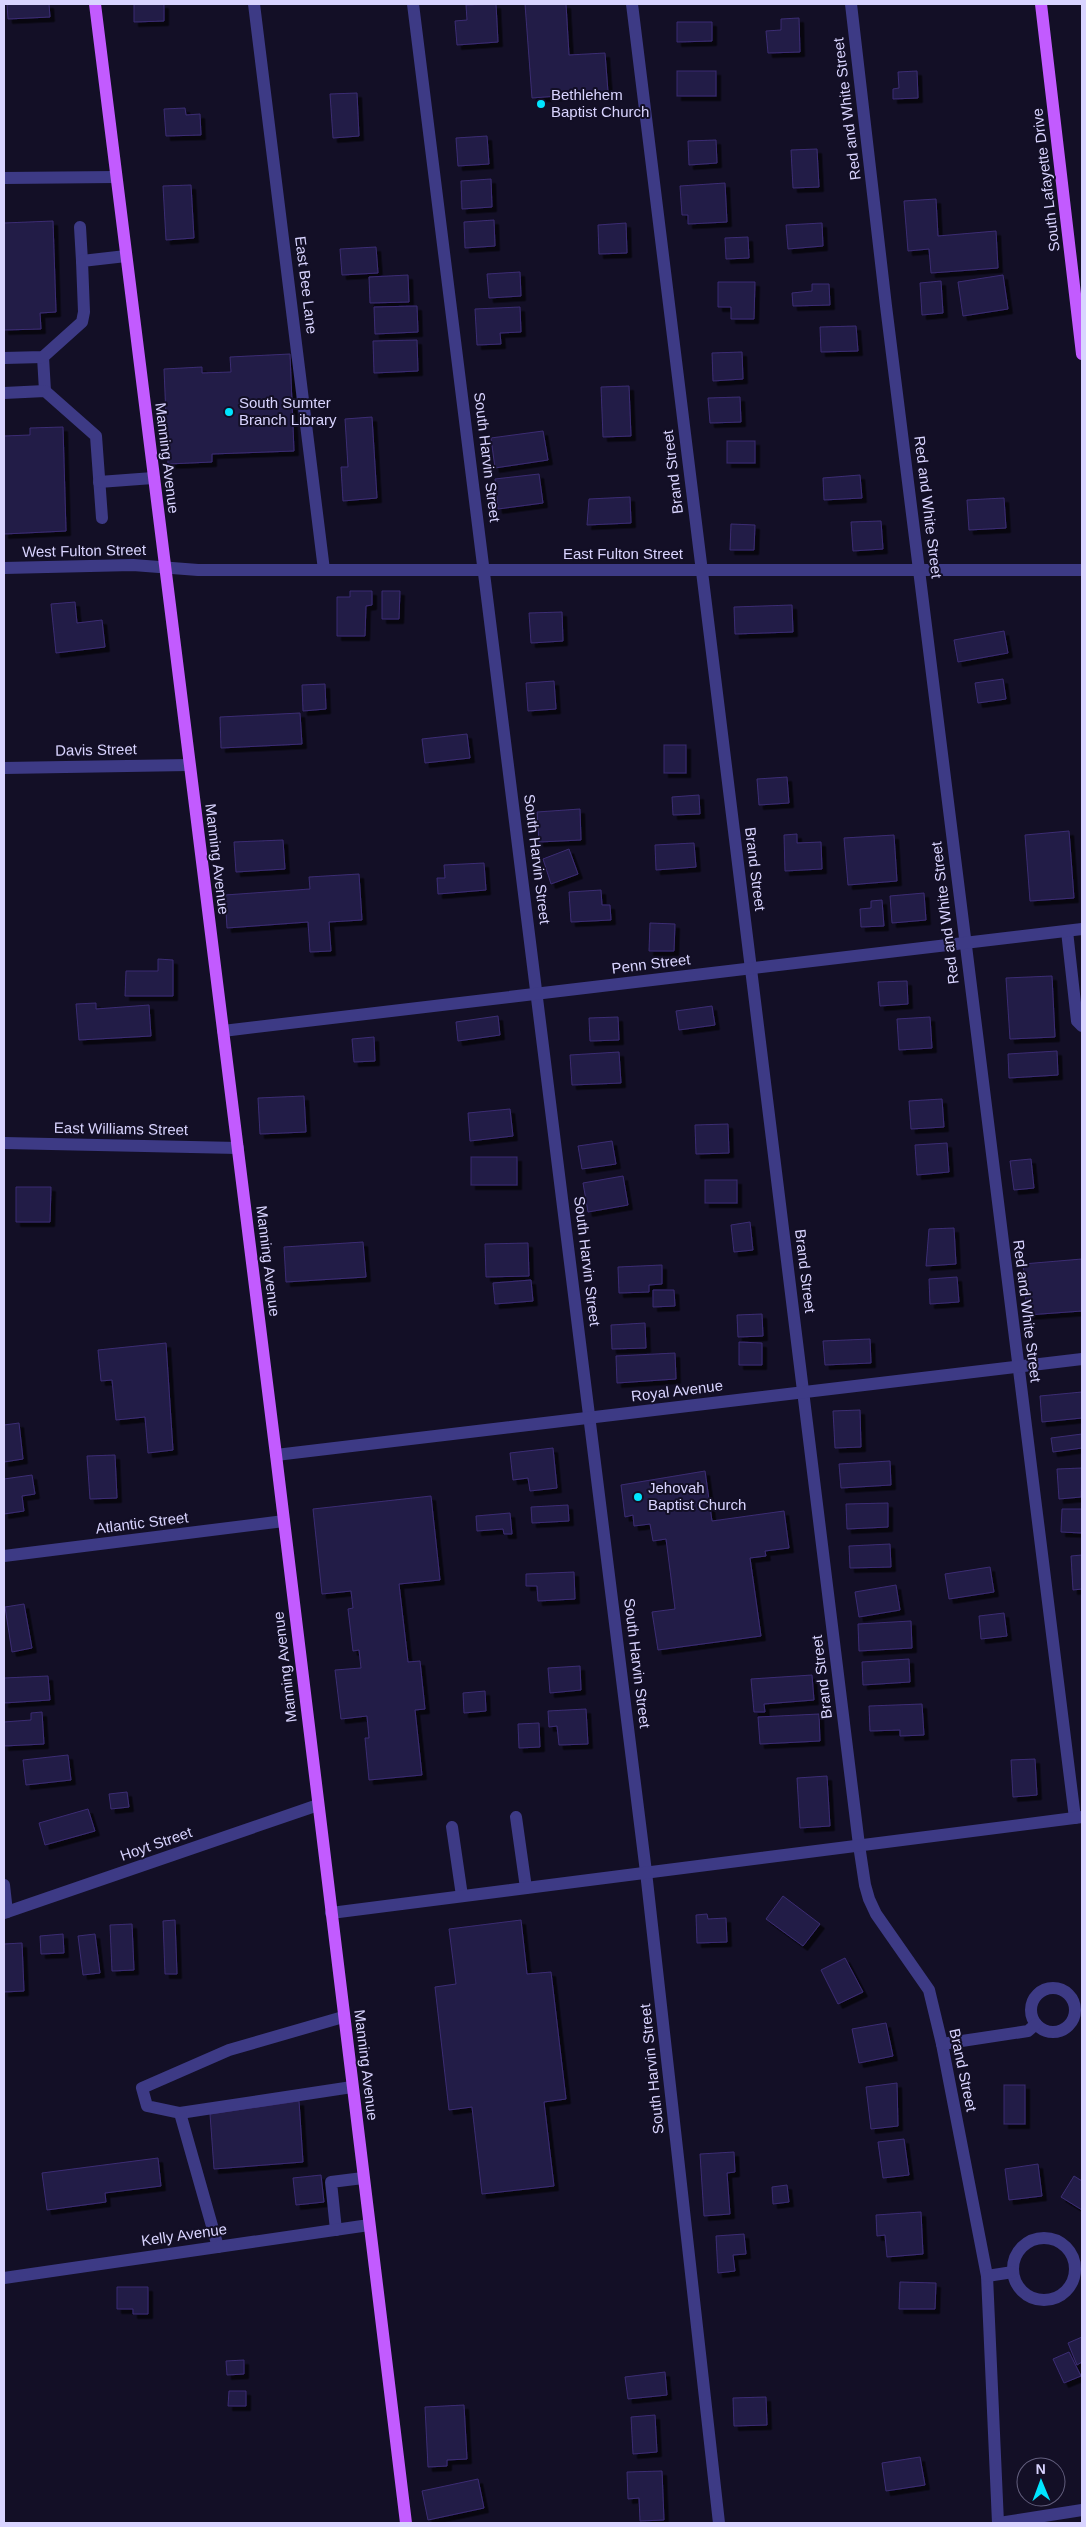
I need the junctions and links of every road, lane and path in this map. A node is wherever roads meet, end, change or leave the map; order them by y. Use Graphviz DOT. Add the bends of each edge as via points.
graph roads {
  1 [pos="95,4"];
  2 [pos="254,4"];
  3 [pos="413,4"];
  4 [pos="632,4"];
  5 [pos="851,4"];
  6 [pos="1041,4"];
  7 [pos="116,176"];
  8 [pos="4,178"];
  9 [pos="80,227"];
  10 [pos="126,256"];
  11 [pos="82,260"];
  12 [pos="1082,354"];
  13 [pos="43,356"];
  14 [pos="4,358"];
  15 [pos="45,391"];
  16 [pos="4,393"];
  17 [pos="153,478"];
  18 [pos="99,482"];
  19 [pos="102,518"];
  20 [pos="164,567"];
  21 [pos="4,568"];
  22 [pos="324,570"];
  23 [pos="485,570"];
  24 [pos="701,570"];
  25 [pos="919,570"];
  26 [pos="1082,570"];
  27 [pos="189,764"];
  28 [pos="4,768"];
  29 [pos="1082,929"];
  30 [pos="1067,931"];
  31 [pos="965,943"];
  32 [pos="1076,968"];
  33 [pos="751,969"];
  34 [pos="537,994"];
  35 [pos="1082,1026"];
  36 [pos="223,1031"];
  37 [pos="4,1143"];
  38 [pos="238,1148"];
  39 [pos="1082,1359"];
  40 [pos="1017,1367"];
  41 [pos="804,1392"];
  42 [pos="590,1418"];
  43 [pos="276,1455"];
  44 [pos="284,1521"];
  45 [pos="4,1556"];
  46 [pos="318,1805"];
  47 [pos="516,1817"];
  48 [pos="1079,1818"];
  49 [pos="452,1827"];
  50 [pos="859,1845"];
  51 [pos="646,1872"];
  52 [pos="4,1885"];
  53 [pos="526,1888"];
  54 [pos="462,1896"];
  55 [pos="5,1913"];
  56 [pos="331,1913"];
  57 [pos="343,2017"];
  58 [pos="1036,2024"];
  59 [pos="942,2044"];
  60 [pos="352,2087"];
  61 [pos="180,2113"];
  62 [pos="363,2178"];
  63 [pos="369,2225"];
  64 [pos="336,2230"];
  65 [pos="218,2247"];
  66 [pos="1013,2272"];
  67 [pos="987,2276"];
  68 [pos="4,2278"];
  69 [pos="1082,2510"];
  70 [pos="406,2523"];
  71 [pos="719,2523"];
  72 [pos="998,2523"];
  1 -- 7 [label="main road, Manning Avenue"];
  2 -- 22 [label="street, East Bee Lane"];
  3 -- 23 [label="street, South Harvin Street"];
  4 -- 24 [label="street, Brand Street"];
  5 -- 25 [label="street, Red and White Street"];
  6 -- 12 [label="main road, South Lafayette Drive"];
  7 -- 8 [label="street"];
  7 -- 10 [label="main road, Manning Avenue"];
  9 -- 11 [label="street"];
  10 -- 11 [label="street"];
  10 -- 17 [label="main road, Manning Avenue"];
  11 -- 13 [label="street" via="82,322"];
  13 -- 14 [label="street"];
  13 -- 15 [label="street"];
  15 -- 16 [label="street"];
  15 -- 18 [label="street" via="96,436"];
  17 -- 18 [label="street"];
  17 -- 20 [label="main road, Manning Avenue"];
  18 -- 19 [label="street"];
  20 -- 21 [label="street, West Fulton Street"];
  20 -- 22 [label="street, East Fulton Street"];
  20 -- 27 [label="main road, Manning Avenue"];
  22 -- 23 [label="street, East Fulton Street"];
  23 -- 24 [label="street, East Fulton Street"];
  23 -- 34 [label="street, South Harvin Street"];
  24 -- 25 [label="street, East Fulton Street"];
  24 -- 33 [label="street, Brand Street"];
  25 -- 26 [label="street, East Fulton Street"];
  25 -- 31 [label="street, Red and White Street"];
  27 -- 28 [label="street, Davis Street"];
  27 -- 36 [label="main road, Manning Avenue"];
  29 -- 30 [label="street, Penn Street"];
  30 -- 31 [label="street, Penn Street"];
  30 -- 32 [label="street"];
  31 -- 33 [label="street, Penn Street"];
  31 -- 40 [label="street, Red and White Street"];
  32 -- 35 [label="street" via="1077,1021"];
  33 -- 34 [label="street, Penn Street"];
  33 -- 41 [label="street, Brand Street"];
  34 -- 36 [label="street, Penn Street"];
  34 -- 42 [label="street, South Harvin Street"];
  36 -- 38 [label="main road, Manning Avenue"];
  37 -- 38 [label="street, East Williams Street"];
  38 -- 43 [label="main road, Manning Avenue"];
  39 -- 40 [label="street, Royal Avenue"];
  40 -- 41 [label="street, Royal Avenue"];
  40 -- 48 [label="street, Red and White Street"];
  41 -- 42 [label="street, Royal Avenue"];
  41 -- 50 [label="street, Brand Street"];
  42 -- 43 [label="street, Royal Avenue"];
  42 -- 51 [label="street, South Harvin Street"];
  43 -- 44 [label="main road, Manning Avenue"];
  44 -- 45 [label="street, Atlantic Street"];
  44 -- 46 [label="main road, Manning Avenue"];
  46 -- 55 [label="street, Hoyt Street"];
  46 -- 56 [label="main road, Manning Avenue"];
  47 -- 53 [label="street"];
  48 -- 50 [label="street"];
  49 -- 54 [label="street"];
  50 -- 51 [label="street"];
  50 -- 59 [label="street, Brand Street" via="869,1899 876,1914 926,1984"];
  51 -- 53 [label="street"];
  51 -- 71 [label="street, South Harvin Street"];
  52 -- 55 [label="street"];
  53 -- 54 [label="street"];
  54 -- 56 [label="street"];
  56 -- 57 [label="main road, Manning Avenue"];
  57 -- 60 [label="main road, Manning Avenue"];
  57 -- 61 [label="street" via="229,2050 142,2088 148,2106"];
  58 -- 59 [label="street" via="1028,2031"];
  59 -- 67 [label="street, Brand Street"];
  60 -- 61 [label="street"];
  60 -- 62 [label="main road, Manning Avenue"];
  61 -- 65 [label="street"];
  62 -- 63 [label="main road, Manning Avenue"];
  62 -- 64 [label="street" via="331,2182"];
  63 -- 64 [label="street, Kelly Avenue"];
  63 -- 70 [label="main road, Manning Avenue"];
  64 -- 65 [label="street, Kelly Avenue"];
  65 -- 68 [label="street, Kelly Avenue"];
  66 -- 66 [label="street" via="1024,2293 1046,2300 1058,2297 1073,2282 1074,2258 1059,2242 1048,2238 1034,2239 1023,2245 1017,2254"];
  66 -- 67 [label="street"];
  67 -- 72 [label="street, Brand Street"];
  69 -- 72 [label="street"];
}
